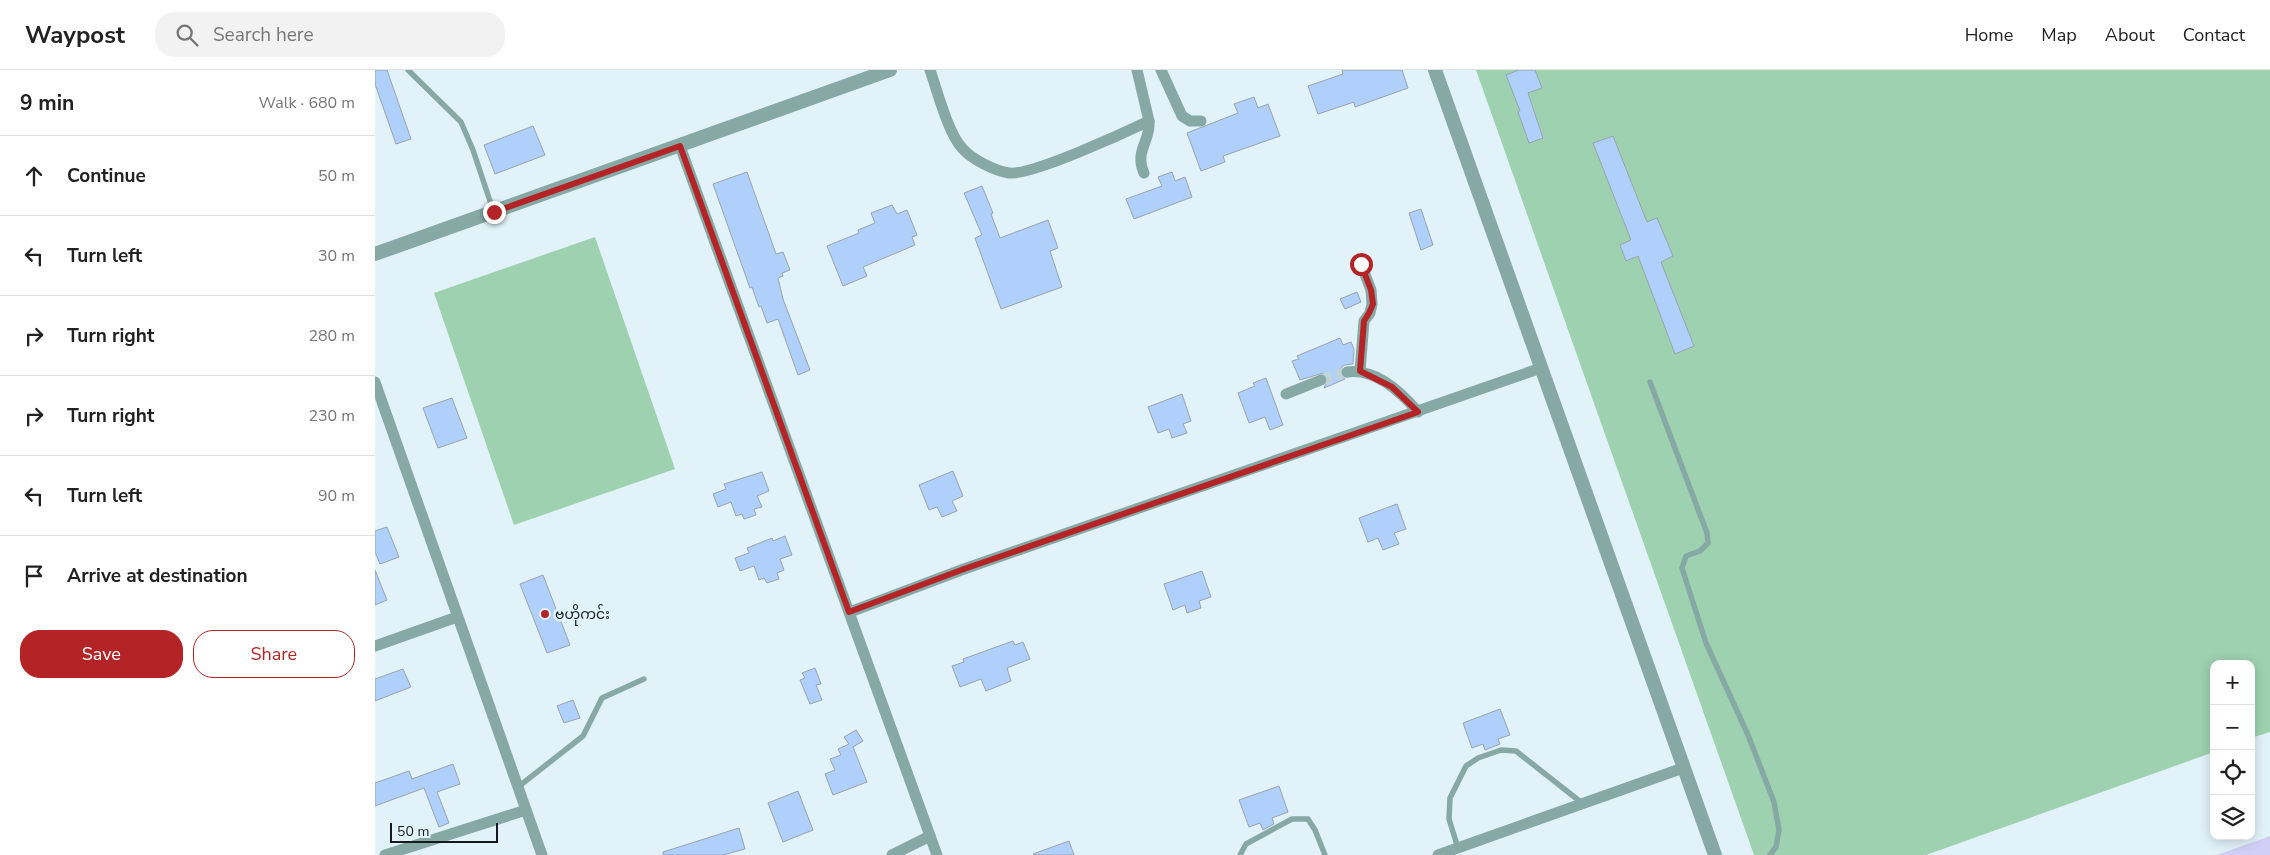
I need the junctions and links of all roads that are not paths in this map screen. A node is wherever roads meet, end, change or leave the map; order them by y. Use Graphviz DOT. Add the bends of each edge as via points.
graph roads {
  1 [pos="408,70"];
  2 [pos="890,70"];
  3 [pos="930,70"];
  4 [pos="1137,70"];
  5 [pos="1161,70"];
  6 [pos="1435,70"];
  7 [pos="1149,121"];
  8 [pos="1201,121"];
  9 [pos="680,146"];
  10 [pos="1144,173"];
  11 [pos="494,212"];
  12 [pos="375,254"];
  13 [pos="1361,264"];
  14 [pos="1541,368"];
  15 [pos="1360,371"];
  16 [pos="1347,372"];
  17 [pos="1321,380"];
  18 [pos="375,382"];
  19 [pos="1650,382"];
  20 [pos="1286,394"];
  21 [pos="1418,412"];
  22 [pos="849,612"];
  23 [pos="457,617"];
  24 [pos="375,646"];
  25 [pos="644,680"];
  26 [pos="1683,768"];
  27 [pos="518,787"];
  28 [pos="1583,804"];
  29 [pos="526,810"];
  30 [pos="930,836"];
  31 [pos="1458,848"];
  32 [pos="385,855"];
  33 [pos="542,855"];
  34 [pos="892,855"];
  35 [pos="937,855"];
  36 [pos="1240,855"];
  37 [pos="1325,855"];
  38 [pos="1438,855"];
  39 [pos="1715,855"];
  40 [pos="1770,855"];
  1 -- 11 [label="lane" via="461,122"];
  2 -- 9 [label="street"];
  3 -- 7 [label="street" via="942,107 962,148 975,158 1010,173 1058,159"];
  4 -- 7 [label="street"];
  5 -- 8 [label="street" via="1182,116 1190,121"];
  6 -- 14 [label="street"];
  7 -- 10 [label="street" via="1150,130 1139,160"];
  9 -- 11 [label="street"];
  9 -- 22 [label="street"];
  11 -- 12 [label="street"];
  13 -- 15 [label="street" via="1373,304 1364,321"];
  14 -- 21 [label="street"];
  14 -- 26 [label="street"];
  15 -- 16 [label="street"];
  15 -- 21 [label="street" via="1392,387"];
  17 -- 20 [label="street"];
  18 -- 23 [label="street"];
  19 -- 40 [label="lane" via="1707,534 1708,543 1700,551 1686,556 1682,568 1706,643 1774,802 1779,830 1776,847"];
  21 -- 22 [label="street"];
  22 -- 30 [label="street"];
  23 -- 24 [label="street"];
  23 -- 27 [label="street"];
  25 -- 27 [label="lane" via="602,698 583,736"];
  26 -- 28 [label="street"];
  26 -- 39 [label="street"];
  27 -- 29 [label="street"];
  28 -- 31 [label="street"];
  28 -- 31 [label="lane" via="1516,751 1501,750 1478,758 1466,766 1450,798 1449,819"];
  29 -- 32 [label="street"];
  29 -- 33 [label="street"];
  30 -- 34 [label="street"];
  30 -- 35 [label="street"];
  31 -- 38 [label="street"];
  36 -- 37 [label="lane" via="1246,844 1292,819 1308,819"];
}
